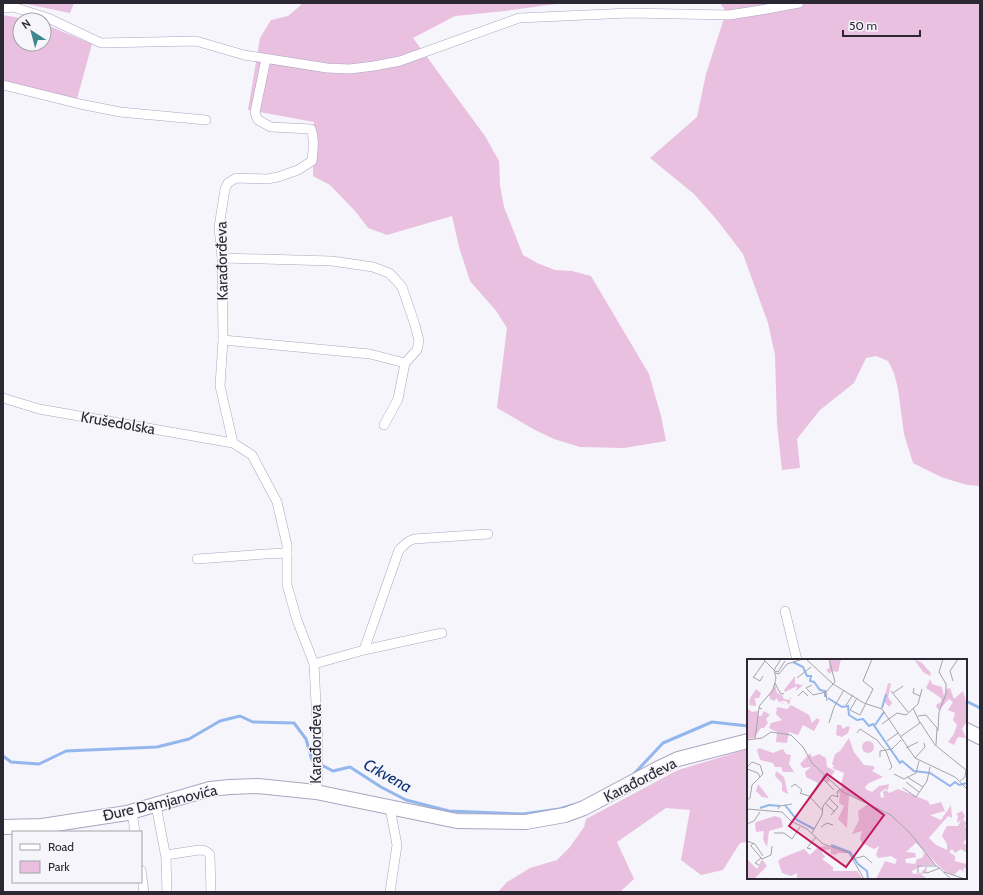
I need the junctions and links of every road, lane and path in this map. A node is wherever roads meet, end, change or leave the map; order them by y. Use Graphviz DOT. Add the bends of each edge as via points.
graph roads {
  1 [pos="799,3"];
  2 [pos="3,8"];
  3 [pos="266,59"];
  4 [pos="3,86"];
  5 [pos="206,120"];
  6 [pos="222,258"];
  7 [pos="223,340"];
  8 [pos="405,364"];
  9 [pos="3,398"];
  10 [pos="384,425"];
  11 [pos="233,443"];
  12 [pos="488,534"];
  13 [pos="287,553"];
  14 [pos="197,559"];
  15 [pos="785,611"];
  16 [pos="442,633"];
  17 [pos="364,650"];
  18 [pos="798,659"];
  19 [pos="314,664"];
  20 [pos="967,730"];
  21 [pos="980,737"];
  22 [pos="747,741"];
  23 [pos="316,792"];
  24 [pos="156,805"];
  25 [pos="390,808"];
  26 [pos="132,812"];
  27 [pos="3,827"];
  28 [pos="135,831"];
  29 [pos="166,855"];
  30 [pos="142,877"];
  31 [pos="144,892"];
  32 [pos="167,892"];
  33 [pos="211,892"];
  34 [pos="390,892"];
  1 -- 3 [label="street" via="730,15 630,13 519,18 400,61 350,69"];
  2 -- 3 [label="street" via="13,7 48,18 101,43 196,41"];
  3 -- 6 [label="street, Karađorđeva" via="256,116 258,120 271,127 311,129 314,146 312,161 298,170 278,177 236,178 228,183 219,226"];
  4 -- 5 [label="street" via="120,112"];
  6 -- 7 [label="street, Karađorđeva"];
  6 -- 8 [label="street" via="332,261 373,267 389,273 402,287 419,341 417,350"];
  7 -- 8 [label="street" via="370,354"];
  7 -- 11 [label="street, Karađorđeva" via="220,386"];
  8 -- 10 [label="street" via="398,399"];
  9 -- 11 [label="street, Krušedolska" via="39,409"];
  11 -- 13 [label="street, Karađorđeva" via="252,455 277,502"];
  12 -- 17 [label="street" via="408,541 399,550"];
  13 -- 14 [label="street"];
  13 -- 19 [label="street, Karađorđeva" via="288,585 297,620"];
  15 -- 18 [label="street"];
  16 -- 17 [label="street"];
  17 -- 19 [label="street"];
  19 -- 23 [label="street, Karađorđeva" via="318,743"];
  20 -- 21 [label="main road"];
  22 -- 25 [label="main road, Karađorđeva" via="678,759 584,808 526,822 457,821"];
  23 -- 24 [label="main road, Đure Damjanovića" via="258,786 230,787 210,789"];
  23 -- 25 [label="main road, Karađorđeva"];
  24 -- 26 [label="main road, Đure Damjanovića"];
  24 -- 29 [label="street"];
  25 -- 34 [label="street" via="397,845"];
  26 -- 27 [label="main road, Đure Damjanovića" via="42,826"];
  26 -- 28 [label="street"];
  29 -- 32 [label="street"];
  29 -- 33 [label="street" via="207,851 210,855"];
  30 -- 31 [label="street"];
}
